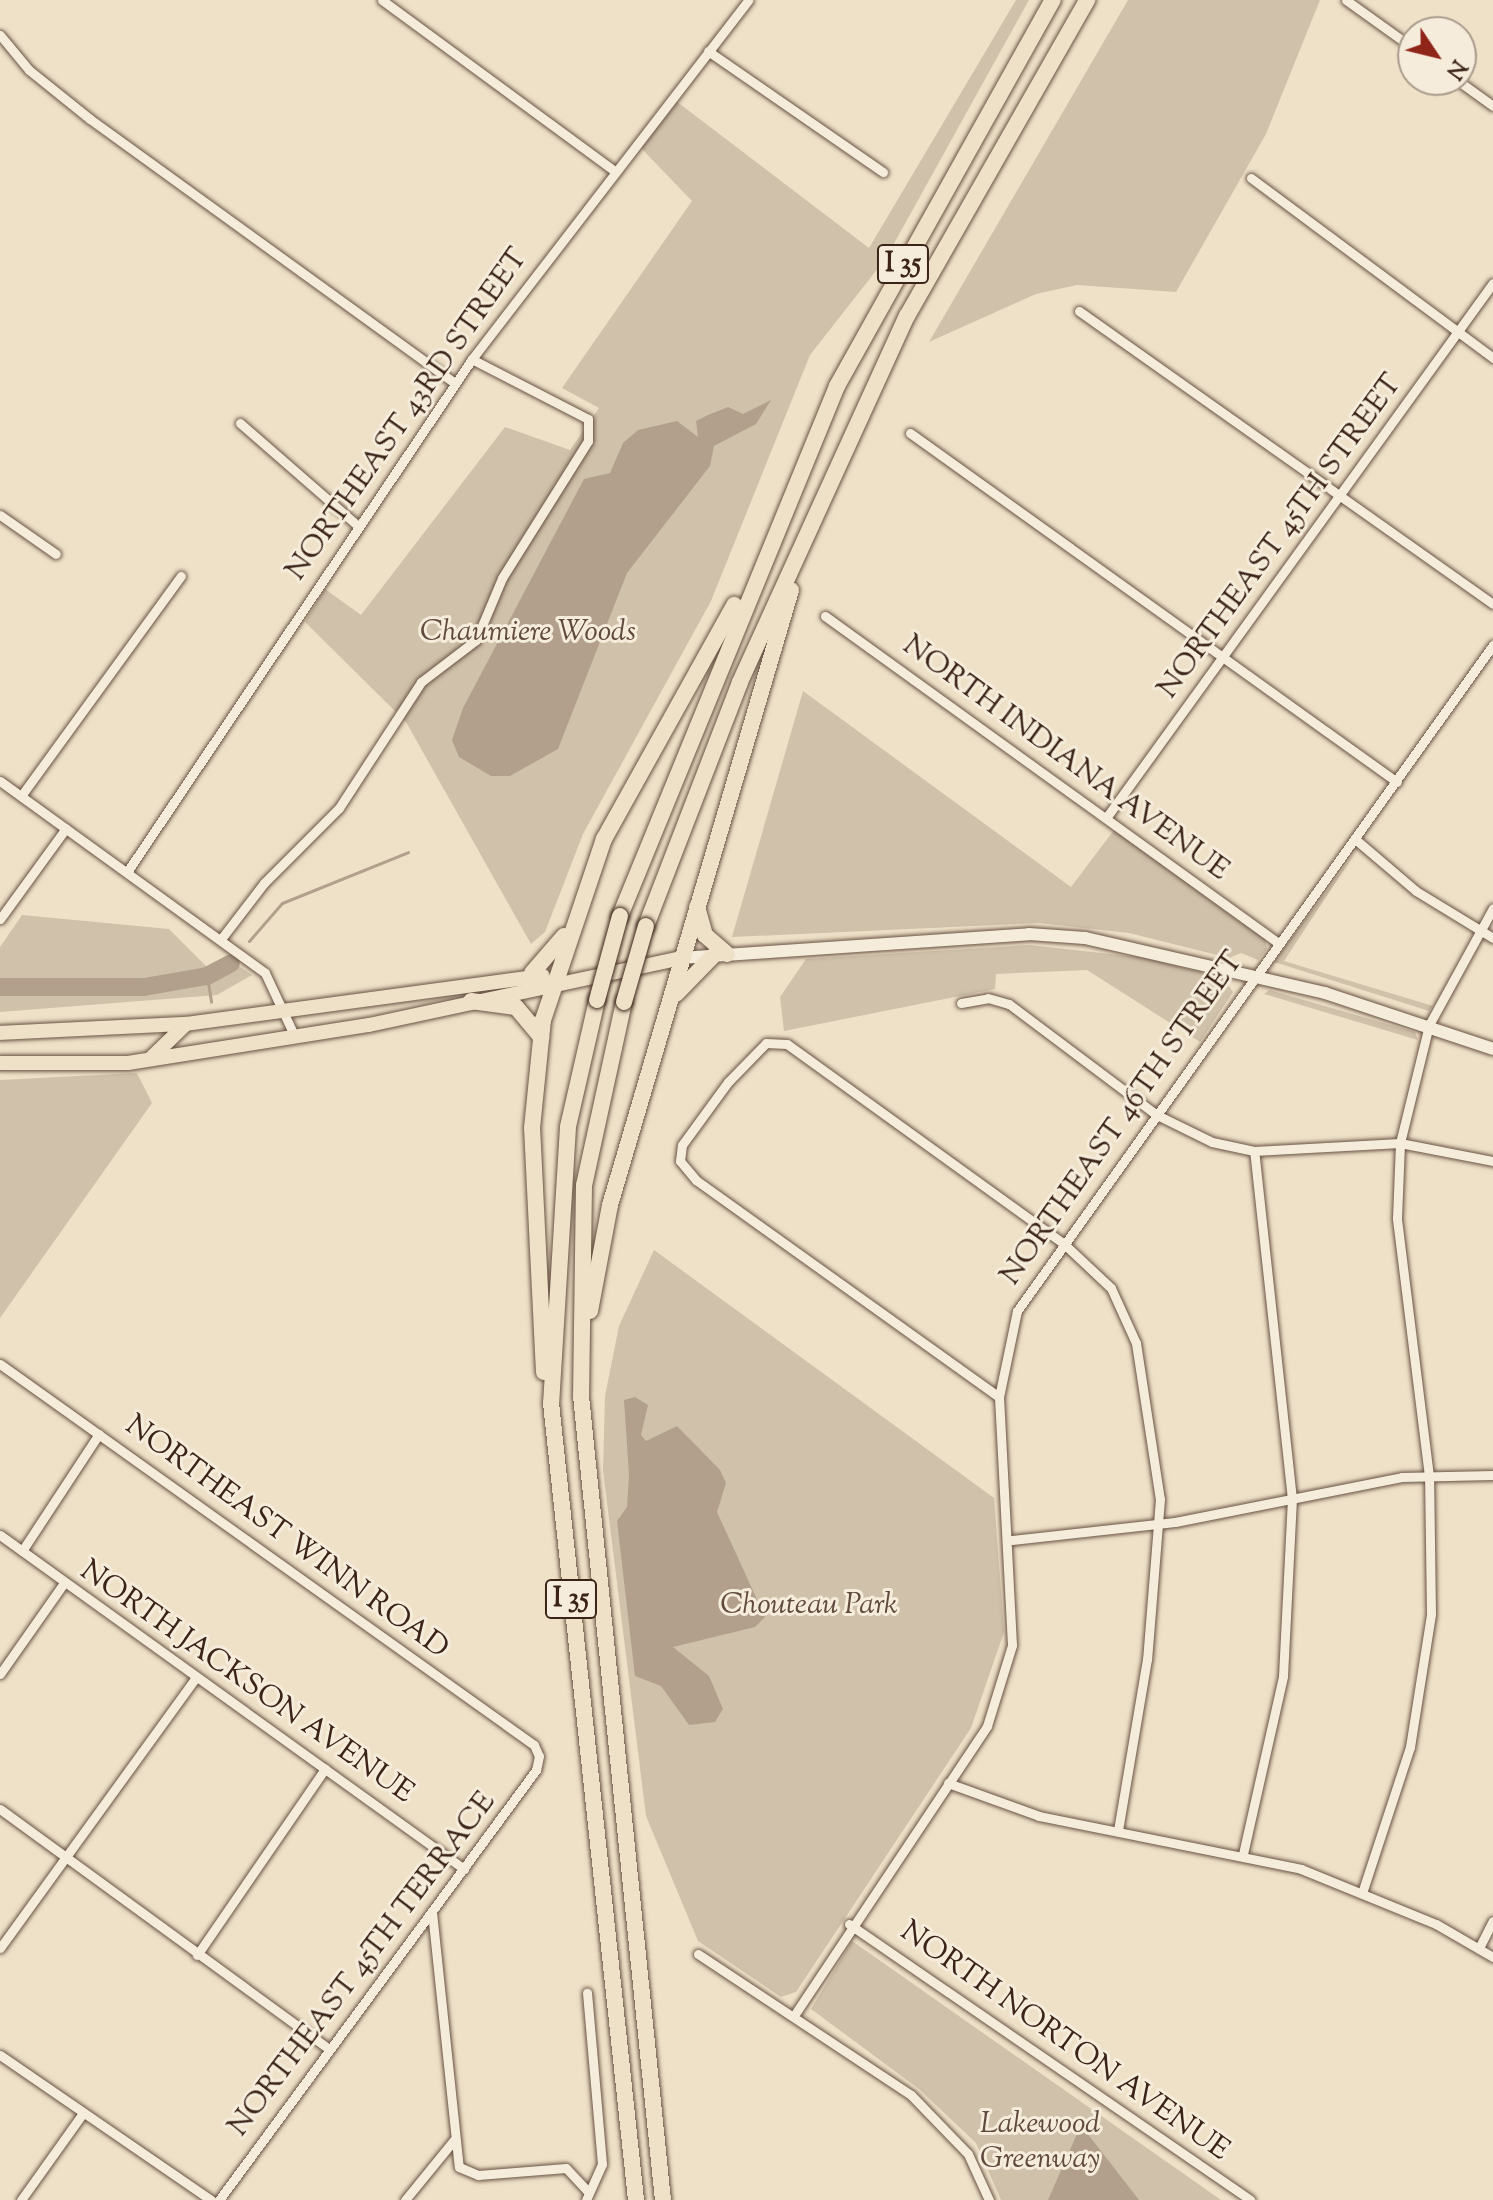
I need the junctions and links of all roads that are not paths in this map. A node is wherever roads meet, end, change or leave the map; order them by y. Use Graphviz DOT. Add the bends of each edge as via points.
graph roads {
  1 [pos="382,0"];
  2 [pos="748,0"];
  3 [pos="1053,0"];
  4 [pos="1087,0"];
  5 [pos="1346,0"];
  6 [pos="0,35"];
  7 [pos="1397,37"];
  8 [pos="708,51"];
  9 [pos="615,171"];
  10 [pos="883,172"];
  11 [pos="1251,178"];
  12 [pos="1493,283"];
  13 [pos="1079,311"];
  14 [pos="1457,333"];
  15 [pos="1493,358"];
  16 [pos="472,359"];
  17 [pos="455,383"];
  18 [pos="240,423"];
  19 [pos="910,433"];
  20 [pos="1340,497"];
  21 [pos="814,512"];
  22 [pos="0,515"];
  23 [pos="358,526"];
  24 [pos="773,537"];
  25 [pos="56,554"];
  26 [pos="181,576"];
  27 [pos="1493,604"];
  28 [pos="825,616"];
  29 [pos="1493,645"];
  30 [pos="1223,657"];
  31 [pos="0,781"];
  32 [pos="1397,782"];
  33 [pos="21,796"];
  34 [pos="1106,818"];
  35 [pos="66,828"];
  36 [pos="1355,839"];
  37 [pos="127,872"];
  38 [pos="697,904"];
  39 [pos="1493,908"];
  40 [pos="0,919"];
  41 [pos="571,924"];
  42 [pos="1479,931"];
  43 [pos="1493,938"];
  44 [pos="221,939"];
  45 [pos="1277,942"];
  46 [pos="720,955"];
  47 [pos="681,958"];
  48 [pos="532,973"];
  49 [pos="1252,975"];
  50 [pos="555,980"];
  51 [pos="471,1001"];
  52 [pos="672,1003"];
  53 [pos="961,1003"];
  54 [pos="289,1011"];
  55 [pos="186,1024"];
  56 [pos="1429,1025"];
  57 [pos="0,1033"];
  58 [pos="295,1037"];
  59 [pos="541,1038"];
  60 [pos="1493,1049"];
  61 [pos="151,1058"];
  62 [pos="0,1063"];
  63 [pos="1157,1115"];
  64 [pos="1400,1143"];
  65 [pos="1254,1151"];
  66 [pos="1493,1161"];
  67 [pos="1062,1242"];
  68 [pos="0,1364"];
  69 [pos="581,1396"];
  70 [pos="999,1397"];
  71 [pos="551,1403"];
  72 [pos="99,1434"];
  73 [pos="1493,1475"];
  74 [pos="1429,1476"];
  75 [pos="1292,1499"];
  76 [pos="1158,1525"];
  77 [pos="0,1535"];
  78 [pos="1012,1540"];
  79 [pos="22,1551"];
  80 [pos="64,1583"];
  81 [pos="0,1674"];
  82 [pos="196,1677"];
  83 [pos="539,1756"];
  84 [pos="325,1769"];
  85 [pos="948,1783"];
  86 [pos="0,1809"];
  87 [pos="1118,1831"];
  88 [pos="1243,1854"];
  89 [pos="64,1859"];
  90 [pos="464,1869"];
  91 [pos="1362,1893"];
  92 [pos="432,1912"];
  93 [pos="1493,1921"];
  94 [pos="849,1924"];
  95 [pos="0,1948"];
  96 [pos="1479,1948"];
  97 [pos="698,1954"];
  98 [pos="197,1955"];
  99 [pos="1493,1957"];
  100 [pos="587,1993"];
  101 [pos="795,2014"];
  102 [pos="329,2049"];
  103 [pos="0,2055"];
  104 [pos="83,2113"];
  105 [pos="454,2140"];
  106 [pos="587,2196"];
  107 [pos="21,2200"];
  108 [pos="211,2200"];
  109 [pos="219,2200"];
  110 [pos="405,2200"];
  111 [pos="636,2200"];
  112 [pos="663,2200"];
  113 [pos="989,2200"];
  114 [pos="1250,2200"];
  1 -- 9 [label="street"];
  2 -- 8 [label="street, NORTHEAST 43RD STREET"];
  3 -- 24 [label="highway, I 35" via="837,386"];
  4 -- 21 [label="highway, I 35" via="907,316"];
  5 -- 7 [label="street"];
  6 -- 17 [label="street" via="29,70 161,174"];
  8 -- 9 [label="street, NORTHEAST 43RD STREET"];
  8 -- 10 [label="street"];
  9 -- 16 [label="street, NORTHEAST 43RD STREET"];
  11 -- 14 [label="street"];
  12 -- 14 [label="street, NORTHEAST 45TH STREET"];
  13 -- 20 [label="street"];
  14 -- 15 [label="street"];
  14 -- 20 [label="street, NORTHEAST 45TH STREET"];
  16 -- 17 [label="street, NORTHEAST 43RD STREET"];
  16 -- 44 [label="street" via="588,419 589,434 502,578 476,640 421,682 339,808 264,883"];
  17 -- 23 [label="street, NORTHEAST 43RD STREET"];
  18 -- 23 [label="street"];
  19 -- 30 [label="street"];
  20 -- 27 [label="street"];
  20 -- 30 [label="street, NORTHEAST 45TH STREET"];
  21 -- 38 [label="highway"];
  21 -- 69 [label="highway, I 35, bridge" via="646,926 624,1002 584,1185"];
  22 -- 25 [label="street"];
  23 -- 37 [label="street, NORTHEAST 43RD STREET"];
  24 -- 41 [label="highway" via="624,797"];
  24 -- 71 [label="highway, I 35, bridge" via="620,916 597,1000 568,1127"];
  26 -- 33 [label="street"];
  28 -- 34 [label="street, NORTH INDIANA AVENUE"];
  29 -- 32 [label="street, NORTHEAST 46TH STREET"];
  30 -- 32 [label="street"];
  30 -- 34 [label="street, NORTHEAST 45TH STREET"];
  31 -- 33 [label="street"];
  32 -- 36 [label="street, NORTHEAST 46TH STREET"];
  33 -- 35 [label="street"];
  34 -- 45 [label="street, NORTH INDIANA AVENUE"];
  35 -- 37 [label="street"];
  35 -- 40 [label="street"];
  36 -- 42 [label="street"];
  36 -- 45 [label="street, NORTHEAST 46TH STREET"];
  37 -- 44 [label="street"];
  38 -- 46 [label="highway" via="705,935"];
  38 -- 47 [label="highway"];
  39 -- 42 [label="street"];
  41 -- 48 [label="highway"];
  41 -- 50 [label="highway"];
  42 -- 43 [label="street"];
  42 -- 56 [label="street"];
  44 -- 54 [label="street" via="265,973"];
  45 -- 49 [label="street, NORTHEAST 46TH STREET"];
  46 -- 47 [label="main road"];
  46 -- 49 [label="main road" via="1059,935"];
  46 -- 52 [label="highway"];
  47 -- 50 [label="main road"];
  47 -- 52 [label="highway"];
  48 -- 50 [label="main road"];
  48 -- 54 [label="main road"];
  49 -- 56 [label="main road"];
  49 -- 63 [label="street, NORTHEAST 46TH STREET"];
  50 -- 51 [label="main road"];
  50 -- 59 [label="highway"];
  51 -- 58 [label="main road"];
  51 -- 59 [label="highway" via="516,1007"];
  52 -- 69 [label="highway" via="603,1233"];
  53 -- 63 [label="street" via="988,998 1009,1004"];
  54 -- 55 [label="main road"];
  54 -- 58 [label="street"];
  55 -- 57 [label="main road"];
  55 -- 61 [label="main road"];
  56 -- 60 [label="main road"];
  56 -- 64 [label="street"];
  58 -- 61 [label="main road"];
  59 -- 71 [label="highway" via="533,1208 538,1319"];
  61 -- 62 [label="main road"];
  63 -- 65 [label="street" via="1202,1139"];
  63 -- 67 [label="street, NORTHEAST 46TH STREET"];
  64 -- 65 [label="street"];
  64 -- 66 [label="street"];
  64 -- 74 [label="street" via="1397,1218"];
  65 -- 75 [label="street"];
  67 -- 70 [label="street, NORTHEAST 46TH STREET" via="1017,1311"];
  67 -- 70 [label="street" via="783,1041 766,1043 728,1082 682,1145 680,1161 696,1180"];
  67 -- 76 [label="street" via="1111,1288 1136,1343 1157,1462"];
  68 -- 72 [label="street, NORTHEAST WINN ROAD"];
  69 -- 112 [label="highway, I 35"];
  70 -- 78 [label="street, NORTHEAST 46TH STREET"];
  71 -- 111 [label="highway, I 35"];
  72 -- 79 [label="street"];
  72 -- 83 [label="street, NORTHEAST WINN ROAD" via="534,1745"];
  73 -- 74 [label="street"];
  74 -- 75 [label="street"];
  74 -- 91 [label="street" via="1432,1584 1419,1703 1399,1791"];
  75 -- 76 [label="street"];
  75 -- 88 [label="street" via="1283,1676"];
  76 -- 78 [label="street"];
  76 -- 87 [label="street" via="1147,1659"];
  77 -- 79 [label="street, NORTH JACKSON AVENUE"];
  78 -- 85 [label="street, NORTHEAST 46TH STREET" via="1012,1645 987,1726"];
  79 -- 80 [label="street, NORTH JACKSON AVENUE"];
  80 -- 81 [label="street"];
  80 -- 82 [label="street, NORTH JACKSON AVENUE"];
  82 -- 84 [label="street, NORTH JACKSON AVENUE"];
  82 -- 89 [label="street"];
  83 -- 90 [label="street, NORTHEAST 45TH TERRACE" via="536,1770"];
  84 -- 90 [label="street, NORTH JACKSON AVENUE"];
  84 -- 98 [label="street"];
  85 -- 87 [label="street" via="1019,1811"];
  85 -- 94 [label="street, NORTHEAST 46TH STREET"];
  86 -- 89 [label="street"];
  87 -- 88 [label="street"];
  88 -- 91 [label="street"];
  89 -- 95 [label="street"];
  89 -- 98 [label="street"];
  90 -- 92 [label="street, NORTHEAST 45TH TERRACE"];
  91 -- 96 [label="street"];
  92 -- 102 [label="street, NORTHEAST 45TH TERRACE"];
  92 -- 105 [label="street"];
  93 -- 96 [label="street"];
  94 -- 101 [label="street, NORTHEAST 46TH STREET"];
  94 -- 114 [label="street, NORTH NORTON AVENUE"];
  96 -- 99 [label="street"];
  97 -- 101 [label="street"];
  98 -- 102 [label="street"];
  100 -- 106 [label="street" via="602,2164"];
  101 -- 113 [label="street" via="911,2095 968,2154"];
  102 -- 109 [label="street, NORTHEAST 45TH TERRACE"];
  103 -- 104 [label="street"];
  104 -- 107 [label="street"];
  104 -- 108 [label="street"];
  105 -- 106 [label="street" via="459,2167 470,2174 566,2168"];
  105 -- 110 [label="street"];
}
